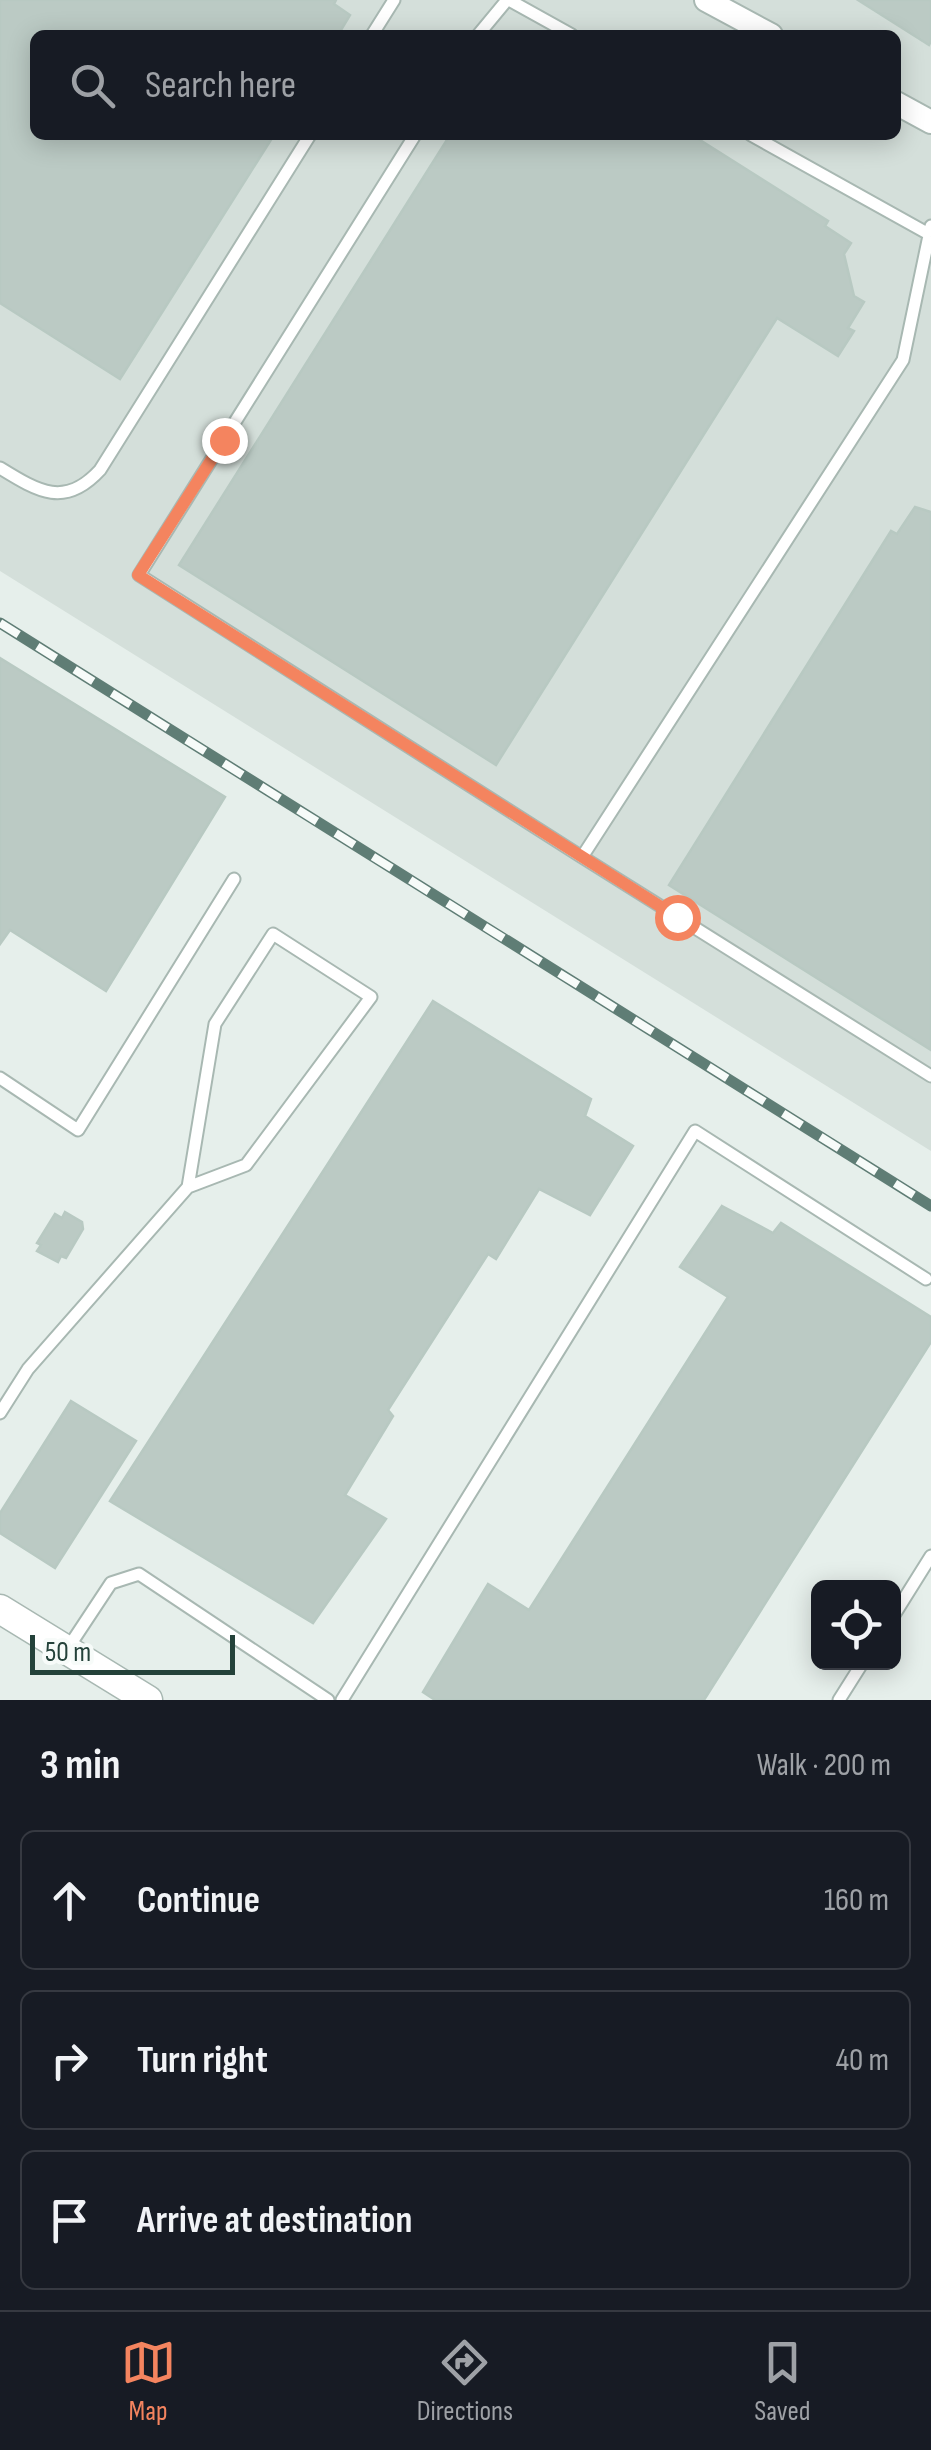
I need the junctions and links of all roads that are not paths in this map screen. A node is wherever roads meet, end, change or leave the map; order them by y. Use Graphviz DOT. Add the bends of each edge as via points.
graph roads {
  1 [pos="394,0"];
  2 [pos="508,0"];
  3 [pos="706,0"];
  4 [pos="375,30"];
  5 [pos="481,30"];
  6 [pos="563,30"];
  7 [pos="762,30"];
  8 [pos="901,106"];
  9 [pos="931,122"];
  10 [pos="307,140"];
  11 [pos="412,140"];
  12 [pos="761,140"];
  13 [pos="929,230"];
  14 [pos="0,468"];
  15 [pos="582,857"];
  16 [pos="234,879"];
  17 [pos="931,1076"];
  18 [pos="0,1078"];
  19 [pos="188,1187"];
  20 [pos="926,1279"];
  21 [pos="0,1412"];
  22 [pos="931,1556"];
  23 [pos="901,1604"];
  24 [pos="0,1609"];
  25 [pos="67,1650"];
  26 [pos="858,1670"];
  27 [pos="148,1700"];
  28 [pos="328,1700"];
  29 [pos="342,1700"];
  30 [pos="840,1700"];
  1 -- 4 [label="lane"];
  2 -- 5 [label="lane"];
  2 -- 6 [label="lane"];
  3 -- 7 [label="street"];
  8 -- 9 [label="street"];
  10 -- 14 [label="lane" via="82,490 33,489"];
  11 -- 15 [label="lane" via="138,575"];
  12 -- 13 [label="lane"];
  13 -- 15 [label="lane" via="904,360"];
  15 -- 17 [label="lane"];
  16 -- 18 [label="lane" via="78,1130"];
  19 -- 19 [label="lane" via="246,1165 371,997 273,934 216,1024"];
  19 -- 21 [label="lane" via="28,1369"];
  20 -- 29 [label="lane" via="695,1131"];
  22 -- 23 [label="lane"];
  24 -- 25 [label="street"];
  25 -- 27 [label="street"];
  25 -- 28 [label="lane" via="110,1583 139,1574"];
  26 -- 30 [label="lane"];
}
